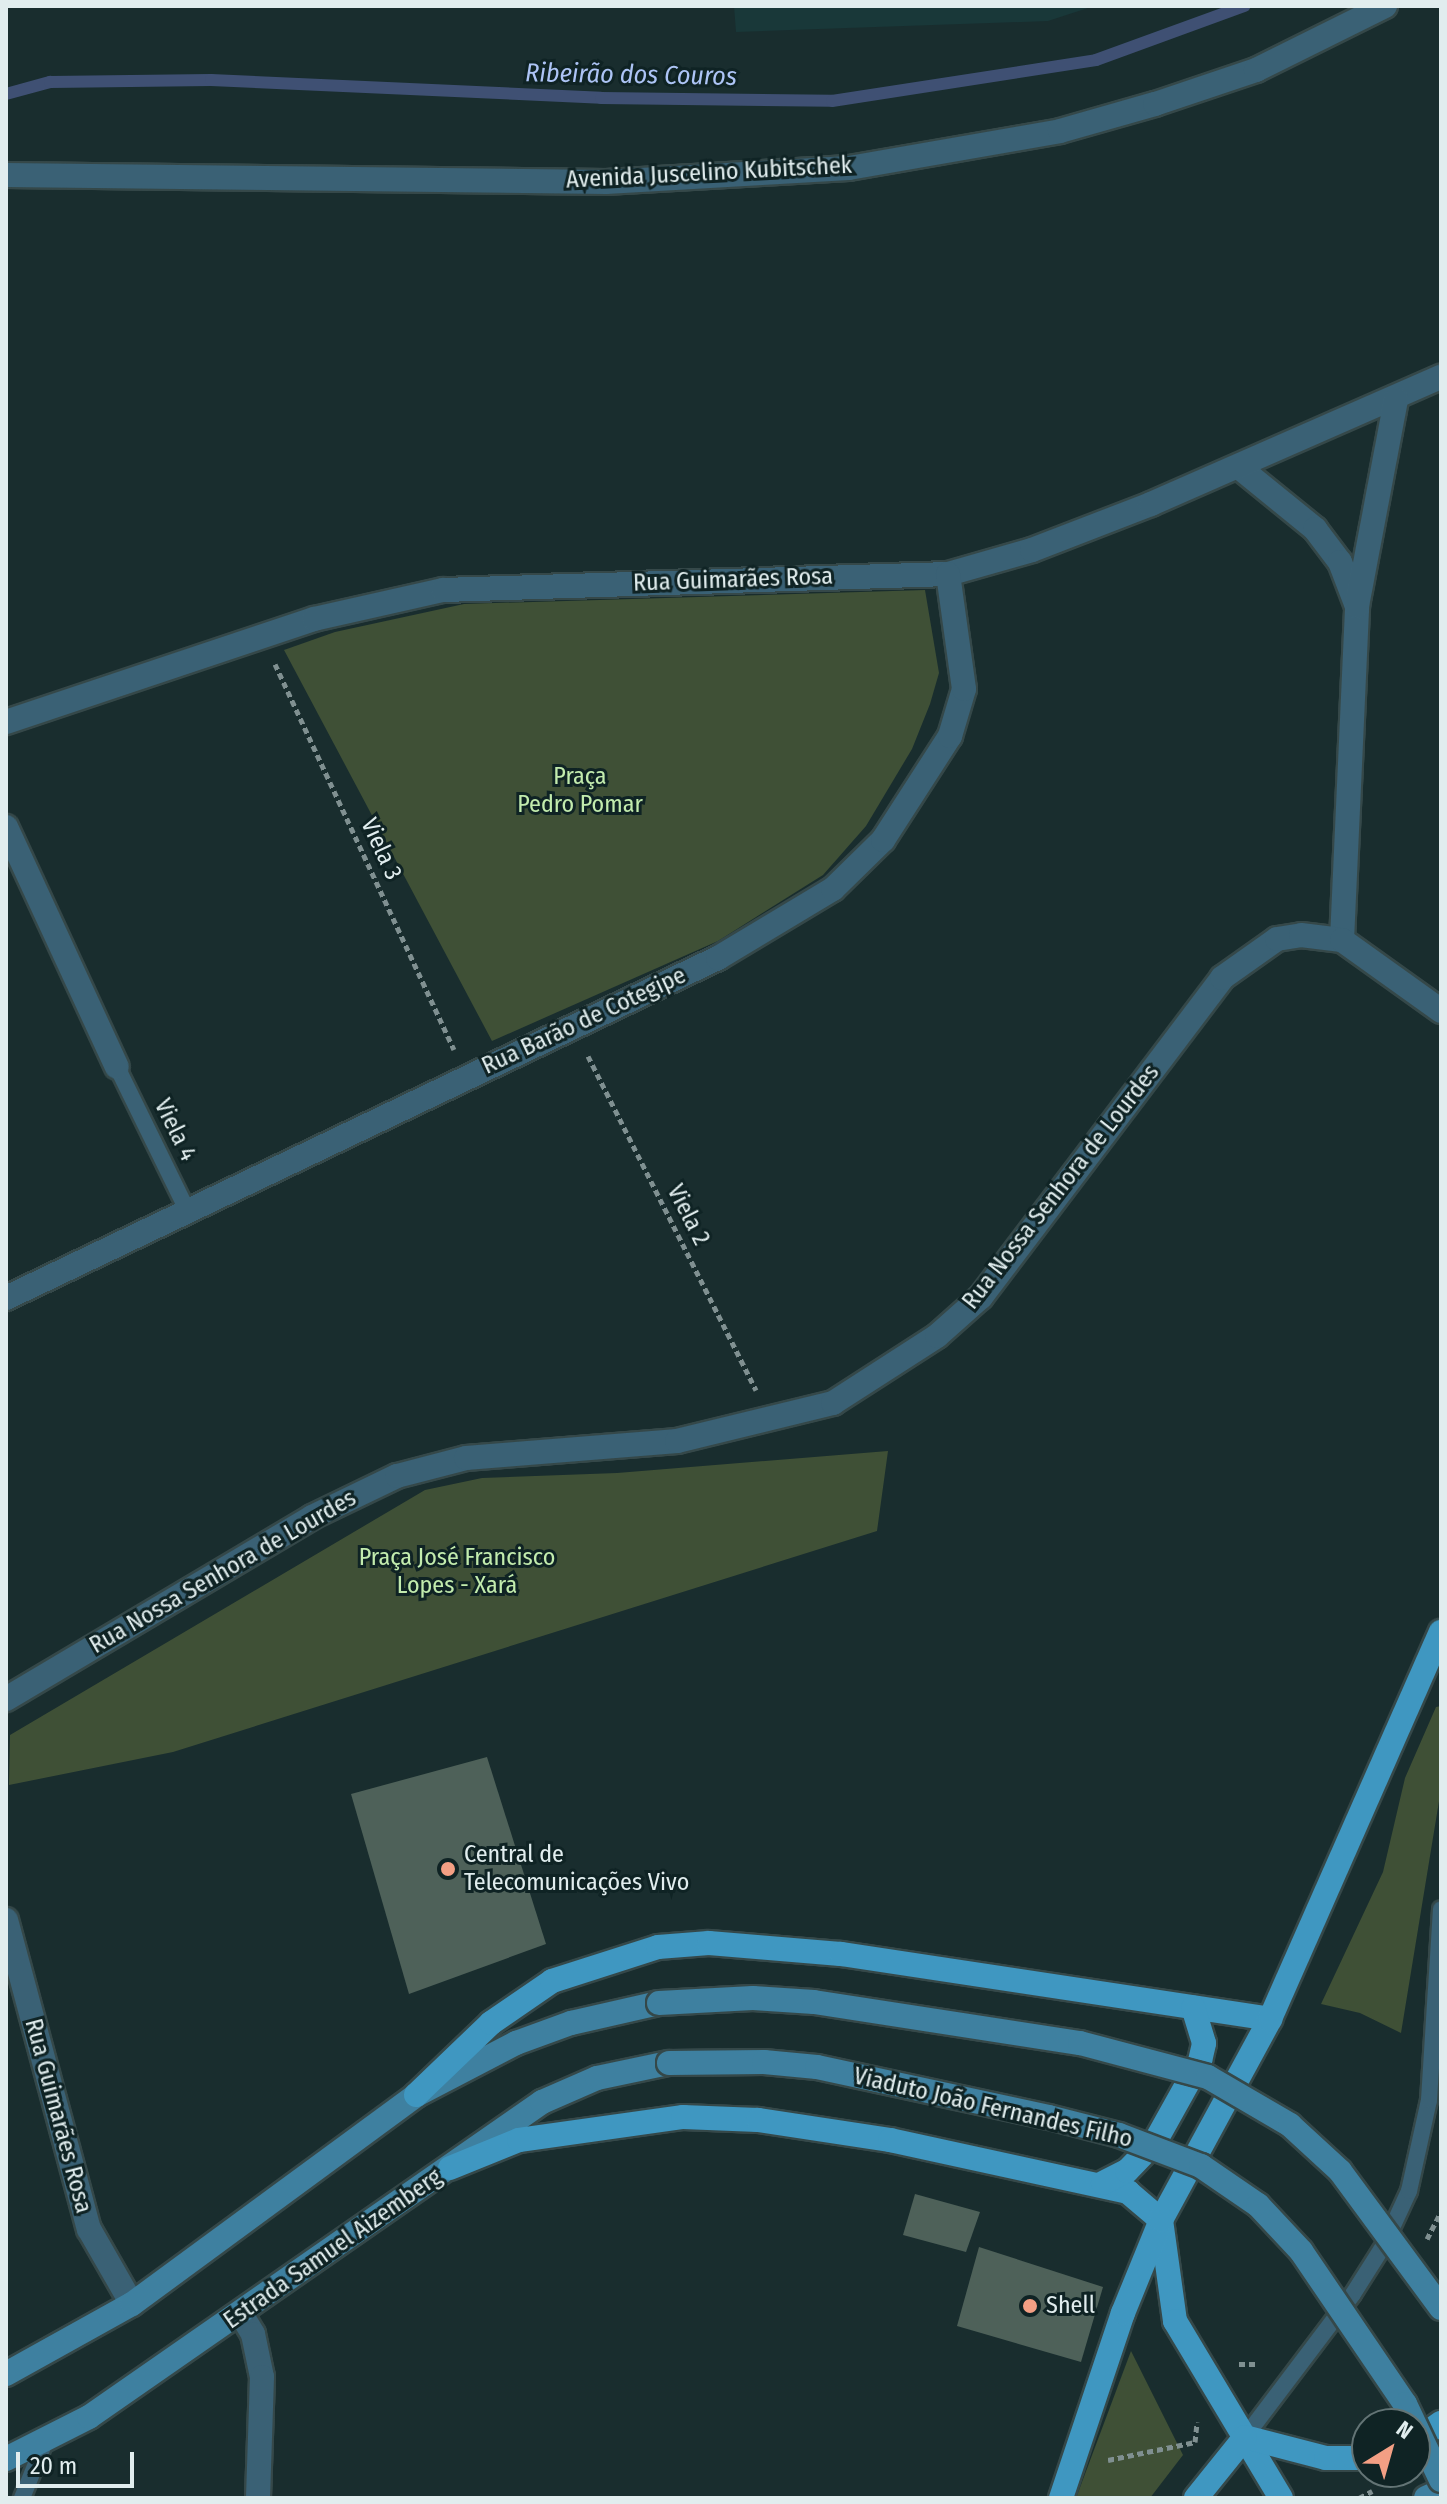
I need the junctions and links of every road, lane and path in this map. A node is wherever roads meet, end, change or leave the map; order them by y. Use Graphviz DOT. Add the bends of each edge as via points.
graph roads {
  1 [pos="1385,6"];
  2 [pos="6,175"];
  3 [pos="1441,377"];
  4 [pos="1396,400"];
  5 [pos="1240,468"];
  6 [pos="948,574"];
  7 [pos="1357,606"];
  8 [pos="263,637"];
  9 [pos="6,722"];
  10 [pos="6,827"];
  11 [pos="1342,940"];
  12 [pos="1441,1011"];
  13 [pos="573,1026"];
  14 [pos="117,1067"];
  15 [pos="466,1077"];
  16 [pos="189,1214"];
  17 [pos="6,1298"];
  18 [pos="771,1420"];
  19 [pos="1441,1632"];
  20 [pos="1436,1657"];
  21 [pos="6,1699"];
  22 [pos="1441,1909"];
  23 [pos="6,1920"];
  24 [pos="1193,2008"];
  25 [pos="1270,2019"];
  26 [pos="669,2063"];
  27 [pos="416,2095"];
  28 [pos="450,2168"];
  29 [pos="1103,2183"];
  30 [pos="1441,2212"];
  31 [pos="1161,2220"];
  32 [pos="1427,2238"];
  33 [pos="132,2304"];
  34 [pos="1441,2308"];
  35 [pos="241,2314"];
  36 [pos="1234,2364"];
  37 [pos="1255,2364"];
  38 [pos="6,2374"];
  39 [pos="1198,2413"];
  40 [pos="1245,2437"];
  41 [pos="44,2444"];
  42 [pos="1351,2458"];
  43 [pos="6,2459"];
  44 [pos="1092,2463"];
  45 [pos="1441,2480"];
  46 [pos="1441,2491"];
  47 [pos="22,2498"];
  48 [pos="258,2498"];
  49 [pos="1061,2498"];
  50 [pos="1196,2498"];
  51 [pos="1281,2498"];
  52 [pos="1426,2498"];
  1 -- 2 [label="street, Avenida Juscelino Kubitschek" via="1256,70 1155,104 1060,131 849,168 606,182"];
  3 -- 4 [label="street, Rua Guimarães Rosa"];
  4 -- 5 [label="street, Rua Guimarães Rosa"];
  4 -- 7 [label="street"];
  5 -- 6 [label="street, Rua Guimarães Rosa" via="1032,550"];
  5 -- 7 [label="street" via="1315,529 1340,562"];
  6 -- 8 [label="street, Rua Guimarães Rosa" via="443,590 314,619"];
  6 -- 13 [label="street, Rua Barão de Cotegipe" via="964,689 950,736 883,840 833,889 718,958"];
  7 -- 11 [label="street"];
  8 -- 9 [label="street, Rua Guimarães Rosa"];
  8 -- 15 [label="path, Viela 3"];
  10 -- 14 [label="street"];
  11 -- 12 [label="street"];
  11 -- 18 [label="street, Rua Nossa Senhora de Lourdes" via="1301,935 1277,939 1222,978 981,1297 937,1336 833,1403"];
  13 -- 15 [label="street, Rua Barão de Cotegipe"];
  13 -- 18 [label="path, Viela 2"];
  14 -- 16 [label="lane, Viela 4"];
  15 -- 16 [label="street, Rua Barão de Cotegipe"];
  16 -- 17 [label="street, Rua Barão de Cotegipe"];
  18 -- 21 [label="street, Rua Nossa Senhora de Lourdes" via="677,1441 466,1458 397,1476 312,1517"];
  19 -- 20 [label="main road"];
  20 -- 25 [label="main road"];
  22 -- 40 [label="lane" via="1429,2100 1409,2191 1353,2294"];
  23 -- 33 [label="street, Rua Guimarães Rosa" via="89,2229"];
  24 -- 25 [label="main road"];
  24 -- 27 [label="main road" via="827,1952 709,1943 658,1947 552,1981 491,2023"];
  24 -- 29 [label="main road" via="1204,2043 1200,2061 1149,2150 1127,2171"];
  25 -- 31 [label="main road"];
  26 -- 28 [label="main road, Estrada Samuel Aizemberg" via="571,2087 506,2125"];
  26 -- 45 [label="main road, Viaduto João Fernandes Filho, bridge" via="817,2067 1119,2135 1201,2166 1258,2205 1301,2251 1405,2404"];
  27 -- 33 [label="main road"];
  27 -- 34 [label="main road, bridge" via="516,2043 571,2023 659,2003 716,1998 814,2002 1080,2043 1208,2077 1290,2125 1340,2171"];
  28 -- 29 [label="main road" via="519,2140 683,2117 844,2132"];
  28 -- 35 [label="main road, Estrada Samuel Aizemberg"];
  29 -- 31 [label="main road" via="1128,2192"];
  30 -- 32 [label="path"];
  31 -- 40 [label="main road" via="1175,2321 1213,2392"];
  31 -- 49 [label="main road" via="1123,2313"];
  33 -- 38 [label="main road"];
  35 -- 41 [label="main road, Estrada Samuel Aizemberg"];
  35 -- 48 [label="street" via="253,2334 262,2377"];
  36 -- 37 [label="path"];
  39 -- 44 [label="path" via="1195,2442"];
  40 -- 42 [label="main road" via="1326,2458"];
  40 -- 50 [label="main road"];
  40 -- 51 [label="main road"];
  41 -- 43 [label="main road, Estrada Samuel Aizemberg"];
  41 -- 47 [label="lane"];
  46 -- 52 [label="main road"];
}
